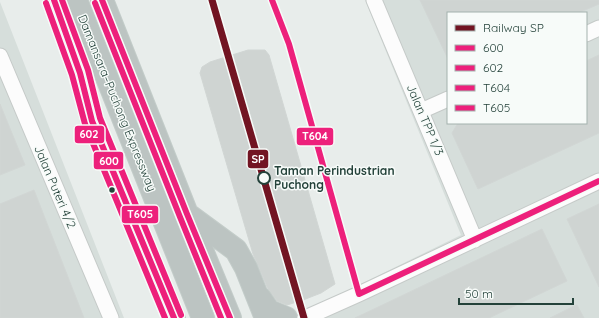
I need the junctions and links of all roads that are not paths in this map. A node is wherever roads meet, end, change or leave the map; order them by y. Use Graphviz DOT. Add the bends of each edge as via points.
graph roads {
  1 [pos="54,0"];
  2 [pos="76,0"];
  3 [pos="102,0"];
  4 [pos="374,0"];
  5 [pos="599,28"];
  6 [pos="587,34"];
  7 [pos="0,56"];
  8 [pos="80,73"];
  9 [pos="447,99"];
  10 [pos="421,111"];
  11 [pos="599,181"];
  12 [pos="187,214"];
  13 [pos="475,240"];
  14 [pos="187,277"];
  15 [pos="254,289"];
  16 [pos="111,318"];
  17 [pos="174,318"];
  18 [pos="203,318"];
  19 [pos="230,318"];
  20 [pos="266,318"];
  21 [pos="286,318"];
  22 [pos="305,318"];
  1 -- 8 [label="highway"];
  2 -- 14 [label="highway, Damansara–Puchong Expressway"];
  3 -- 12 [label="highway, Damansara–Puchong Expressway"];
  4 -- 10 [label="street, Jalan TPP 1/3"];
  5 -- 6 [label="street"];
  7 -- 16 [label="street, Jalan Puteri 4/2"];
  8 -- 14 [label="highway" via="105,116 166,258"];
  8 -- 17 [label="highway" via="92,121"];
  9 -- 10 [label="street"];
  10 -- 13 [label="street, Jalan TPP 1/3"];
  11 -- 13 [label="street"];
  12 -- 15 [label="highway" via="236,250"];
  12 -- 19 [label="highway, Damansara–Puchong Expressway"];
  13 -- 22 [label="street"];
  14 -- 18 [label="highway, Damansara–Puchong Expressway"];
  15 -- 20 [label="highway"];
  15 -- 21 [label="highway" via="269,311"];
}
